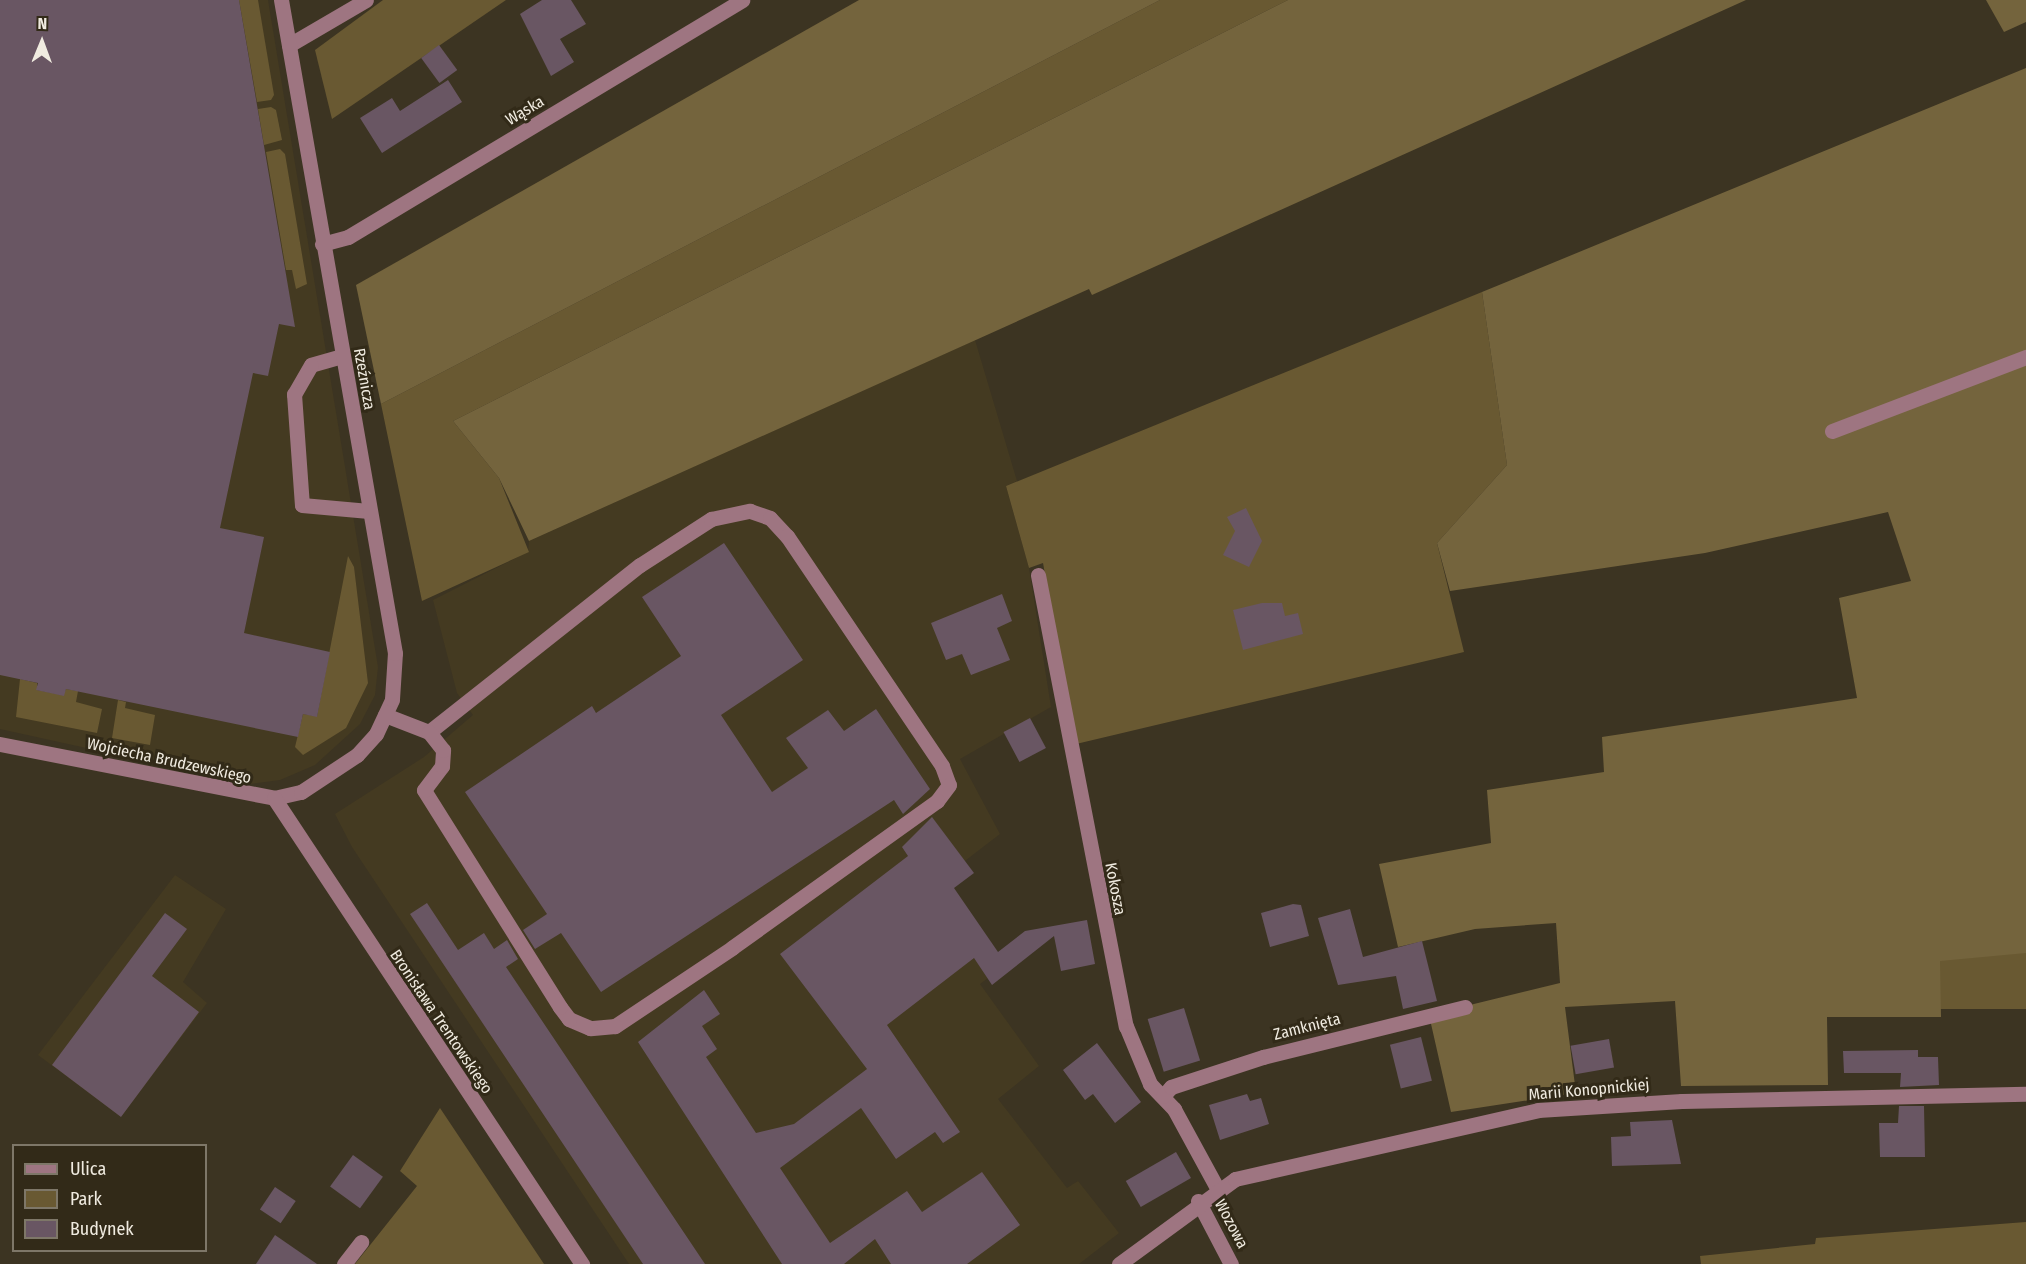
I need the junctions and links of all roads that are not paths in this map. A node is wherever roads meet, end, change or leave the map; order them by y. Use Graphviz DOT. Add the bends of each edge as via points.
graph roads {
  1 [pos="281,0"];
  2 [pos="366,0"];
  3 [pos="742,0"];
  4 [pos="289,45"];
  5 [pos="322,244"];
  6 [pos="342,356"];
  7 [pos="2026,357"];
  8 [pos="1832,431"];
  9 [pos="369,511"];
  10 [pos="1038,575"];
  11 [pos="386,715"];
  12 [pos="429,732"];
  13 [pos="0,744"];
  14 [pos="357,755"];
  15 [pos="274,798"];
  16 [pos="1465,1007"];
  17 [pos="2026,1094"];
  18 [pos="1163,1096"];
  19 [pos="1217,1188"];
  20 [pos="1198,1201"];
  21 [pos="361,1242"];
  22 [pos="344,1264"];
  23 [pos="582,1264"];
  24 [pos="1119,1264"];
  25 [pos="1231,1264"];
  1 -- 4 [label="street, Rzeźnicza"];
  2 -- 4 [label="street"];
  3 -- 5 [label="street, Wąska" via="348,237"];
  4 -- 5 [label="street, Rzeźnicza"];
  5 -- 6 [label="street, Rzeźnicza"];
  6 -- 9 [label="street, Rzeźnicza"];
  6 -- 9 [label="street" via="311,365 294,394 302,505"];
  7 -- 8 [label="street"];
  9 -- 11 [label="street, Rzeźnicza" via="395,654 396,681"];
  10 -- 18 [label="street, Kokosza" via="1126,1026 1150,1084"];
  11 -- 12 [label="street"];
  11 -- 14 [label="street, Rzeźnicza"];
  12 -- 12 [label="street" via="443,750 442,766 424,790 560,1007 569,1019 590,1028 615,1026 732,948 937,801 949,785 942,766 787,536 770,518 750,511 711,519 640,565"];
  13 -- 15 [label="street, Wojciecha Brudzewskiego"];
  14 -- 15 [label="street, Wojciecha Brudzewskiego" via="301,792"];
  15 -- 23 [label="street, Bronisława Trentowskiego"];
  16 -- 18 [label="street, Zamknięta" via="1263,1057 1171,1087"];
  17 -- 19 [label="street, Marii Konopnickiej" via="1682,1101 1538,1110 1235,1179"];
  18 -- 19 [label="street, Kokosza"];
  19 -- 20 [label="street, Marii Konopnickiej"];
  20 -- 24 [label="street, Marii Konopnickiej"];
  20 -- 25 [label="street, Wozowa"];
  21 -- 22 [label="street"];
}
